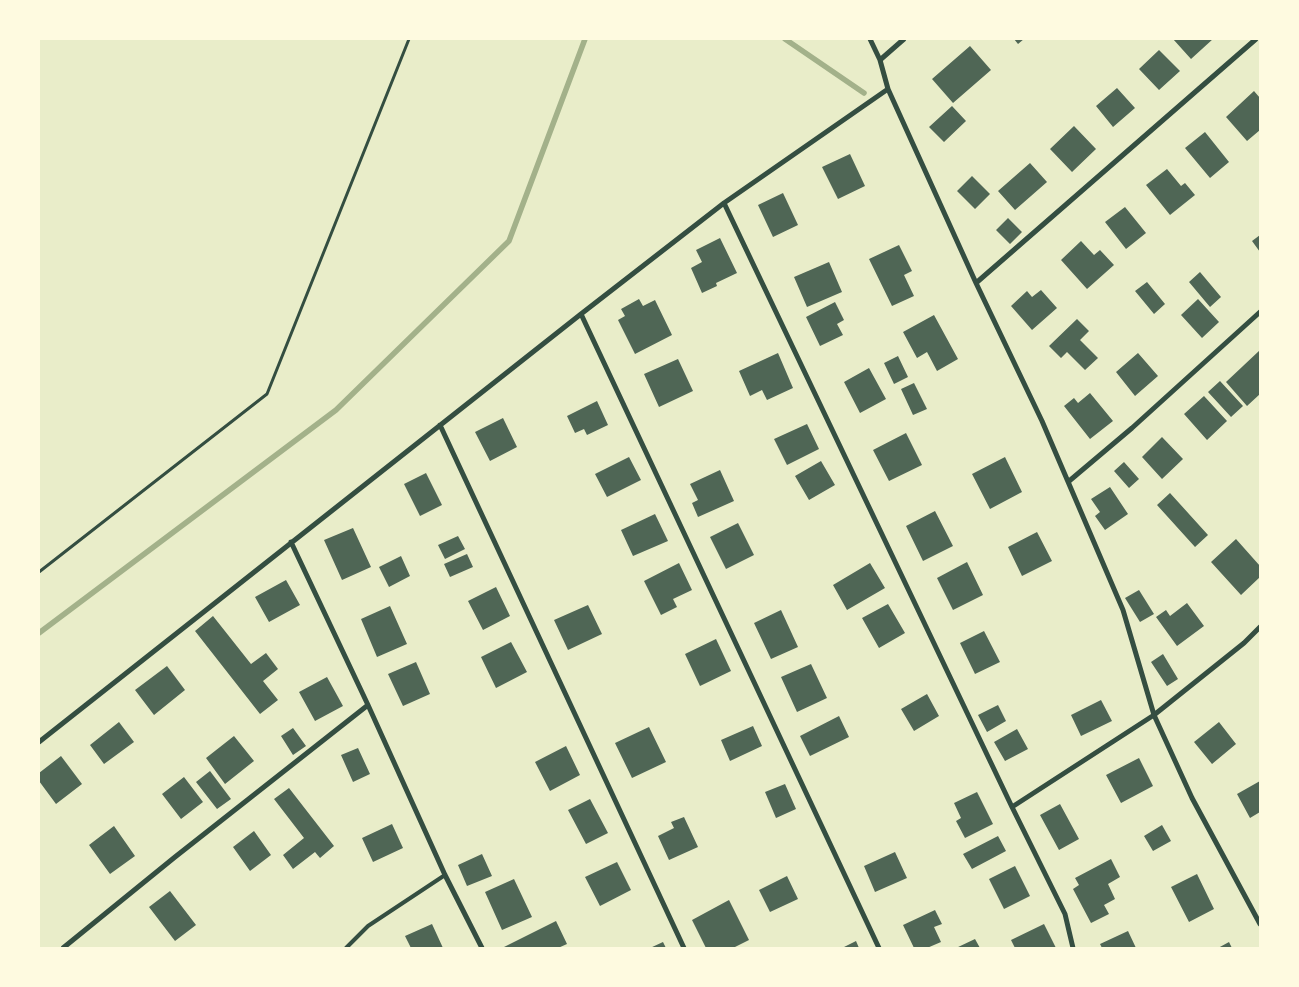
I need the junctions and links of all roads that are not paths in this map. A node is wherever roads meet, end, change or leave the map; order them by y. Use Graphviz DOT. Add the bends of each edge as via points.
graph roads {
  1 [pos="870,39"];
  2 [pos="904,39"];
  3 [pos="1256,39"];
  4 [pos="880,60"];
  5 [pos="888,89"];
  6 [pos="724,203"];
  7 [pos="976,283"];
  8 [pos="1260,312"];
  9 [pos="581,314"];
  10 [pos="440,425"];
  11 [pos="1068,482"];
  12 [pos="291,542"];
  13 [pos="1260,628"];
  14 [pos="368,705"];
  15 [pos="1154,715"];
  16 [pos="39,742"];
  17 [pos="1012,806"];
  18 [pos="445,875"];
  19 [pos="1260,924"];
  20 [pos="63,948"];
  21 [pos="346,948"];
  22 [pos="482,948"];
  23 [pos="684,948"];
  24 [pos="879,948"];
  25 [pos="1073,948"];
  1 -- 4 [label="street"];
  2 -- 4 [label="street"];
  3 -- 7 [label="street"];
  4 -- 5 [label="street"];
  5 -- 6 [label="street"];
  5 -- 7 [label="street"];
  6 -- 9 [label="street"];
  6 -- 17 [label="street"];
  7 -- 11 [label="street"];
  8 -- 11 [label="street"];
  9 -- 10 [label="street"];
  9 -- 24 [label="street"];
  10 -- 12 [label="street"];
  10 -- 23 [label="street"];
  11 -- 15 [label="street" via="1123,610"];
  12 -- 14 [label="street"];
  12 -- 16 [label="street"];
  13 -- 15 [label="street"];
  14 -- 18 [label="street"];
  14 -- 20 [label="street"];
  15 -- 17 [label="street"];
  15 -- 19 [label="street" via="1192,798"];
  17 -- 25 [label="street" via="1065,914"];
  18 -- 21 [label="lane" via="368,926"];
  18 -- 22 [label="street"];
}
